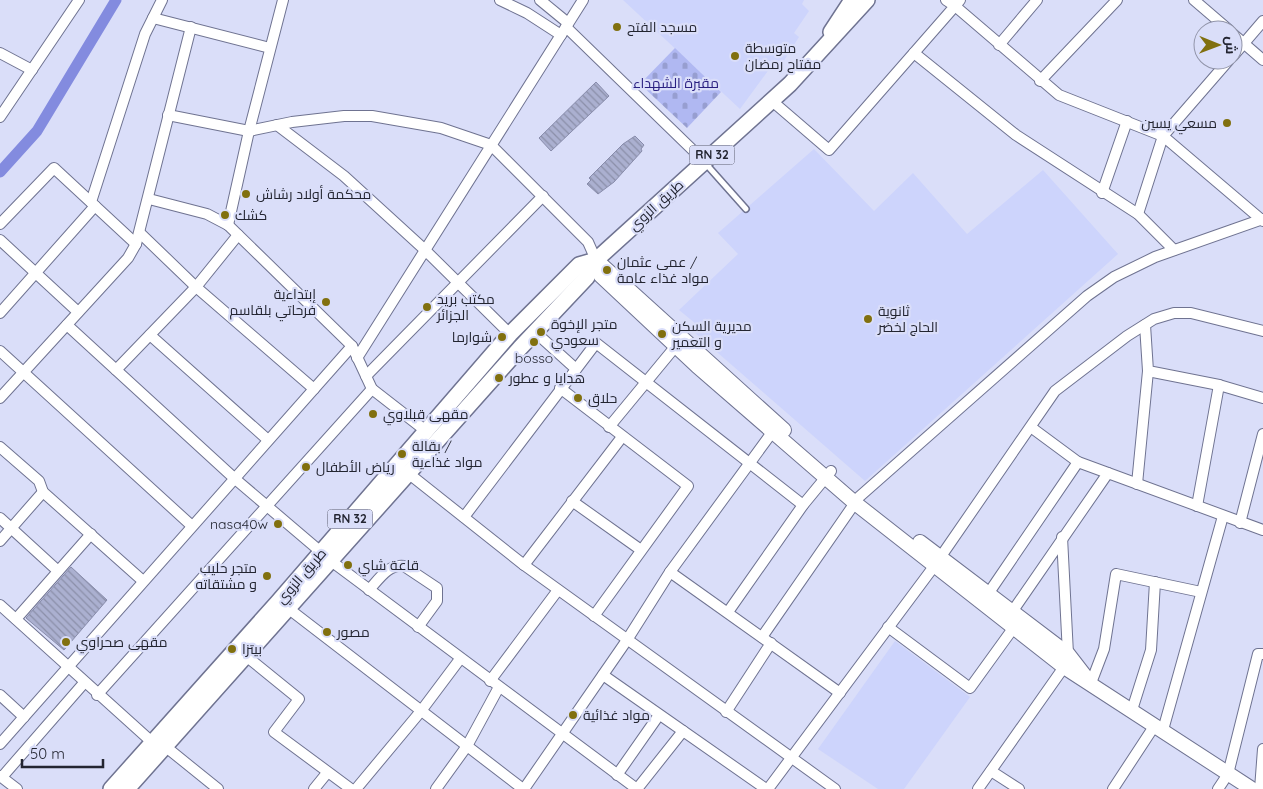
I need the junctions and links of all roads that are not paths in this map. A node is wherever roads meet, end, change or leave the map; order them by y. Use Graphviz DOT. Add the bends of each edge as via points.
graph roads {
  1 [pos="79,0"];
  2 [pos="162,0"];
  3 [pos="283,0"];
  4 [pos="500,0"];
  5 [pos="540,0"];
  6 [pos="583,0"];
  7 [pos="852,0"];
  8 [pos="866,0"];
  9 [pos="946,0"];
  10 [pos="1037,0"];
  11 [pos="1117,0"];
  12 [pos="1194,0"];
  13 [pos="958,3"];
  14 [pos="153,18"];
  15 [pos="1217,20"];
  16 [pos="1263,21"];
  17 [pos="191,28"];
  18 [pos="565,28"];
  19 [pos="1244,43"];
  20 [pos="999,45"];
  21 [pos="823,47"];
  22 [pos="270,48"];
  23 [pos="0,52"];
  24 [pos="914,53"];
  25 [pos="1263,60"];
  26 [pos="32,70"];
  27 [pos="1220,70"];
  28 [pos="1040,81"];
  29 [pos="772,101"];
  30 [pos="1,113"];
  31 [pos="168,115"];
  32 [pos="1127,121"];
  33 [pos="277,125"];
  34 [pos="249,131"];
  35 [pos="1163,136"];
  36 [pos="491,145"];
  37 [pos="704,161"];
  38 [pos="1102,192"];
  39 [pos="542,196"];
  40 [pos="149,199"];
  41 [pos="93,204"];
  42 [pos="746,209"];
  43 [pos="1138,214"];
  44 [pos="1263,220"];
  45 [pos="0,224"];
  46 [pos="228,225"];
  47 [pos="140,233"];
  48 [pos="238,235"];
  49 [pos="0,240"];
  50 [pos="136,244"];
  51 [pos="425,250"];
  52 [pos="1174,250"];
  53 [pos="596,260"];
  54 [pos="36,273"];
  55 [pos="458,283"];
  56 [pos="196,287"];
  57 [pos="78,312"];
  58 [pos="0,313"];
  59 [pos="67,325"];
  60 [pos="1145,325"];
  61 [pos="1263,331"];
  62 [pos="535,332"];
  63 [pos="510,334"];
  64 [pos="150,335"];
  65 [pos="679,341"];
  66 [pos="352,346"];
  67 [pos="0,351"];
  68 [pos="357,358"];
  69 [pos="576,369"];
  70 [pos="116,370"];
  71 [pos="1148,371"];
  72 [pos="24,372"];
  73 [pos="366,376"];
  74 [pos="645,381"];
  75 [pos="1219,385"];
  76 [pos="560,388"];
  77 [pos="314,389"];
  78 [pos="372,389"];
  79 [pos="0,398"];
  80 [pos="1263,398"];
  81 [pos="609,427"];
  82 [pos="775,428"];
  83 [pos="1032,428"];
  84 [pos="426,431"];
  85 [pos="1263,434"];
  86 [pos="622,437"];
  87 [pos="268,440"];
  88 [pos="0,447"];
  89 [pos="1078,462"];
  90 [pos="750,463"];
  91 [pos="408,473"];
  92 [pos="1108,473"];
  93 [pos="828,475"];
  94 [pos="234,478"];
  95 [pos="1137,484"];
  96 [pos="44,492"];
  97 [pos="857,500"];
  98 [pos="572,501"];
  99 [pos="803,505"];
  100 [pos="1197,506"];
  101 [pos="267,507"];
  102 [pos="1223,516"];
  103 [pos="464,517"];
  104 [pos="0,518"];
  105 [pos="1240,523"];
  106 [pos="192,526"];
  107 [pos="11,528"];
  108 [pos="1263,530"];
  109 [pos="91,534"];
  110 [pos="1062,537"];
  111 [pos="0,541"];
  112 [pos="641,550"];
  113 [pos="326,557"];
  114 [pos="938,561"];
  115 [pos="524,565"];
  116 [pos="58,571"];
  117 [pos="670,572"];
  118 [pos="143,581"];
  119 [pos="1155,582"];
  120 [pos="369,590"];
  121 [pos="558,590"];
  122 [pos="1201,592"];
  123 [pos="988,594"];
  124 [pos="0,605"];
  125 [pos="288,609"];
  126 [pos="728,612"];
  127 [pos="594,616"];
  128 [pos="16,619"];
  129 [pos="1015,619"];
  130 [pos="418,627"];
  131 [pos="888,628"];
  132 [pos="762,637"];
  133 [pos="627,640"];
  134 [pos="771,643"];
  135 [pos="1263,654"];
  136 [pos="246,656"];
  137 [pos="460,659"];
  138 [pos="1066,661"];
  139 [pos="69,666"];
  140 [pos="602,675"];
  141 [pos="490,681"];
  142 [pos="84,683"];
  143 [pos="1091,683"];
  144 [pos="499,688"];
  145 [pos="840,693"];
  146 [pos="0,695"];
  147 [pos="97,695"];
  148 [pos="1132,710"];
  149 [pos="421,711"];
  150 [pos="726,712"];
  151 [pos="659,715"];
  152 [pos="24,717"];
  153 [pos="1159,727"];
  154 [pos="683,731"];
  155 [pos="561,734"];
  156 [pos="0,744"];
  157 [pos="159,745"];
  158 [pos="467,746"];
  159 [pos="1263,748"];
  160 [pos="790,759"];
  161 [pos="991,771"];
  162 [pos="327,773"];
  163 [pos="1228,774"];
  164 [pos="617,775"];
  165 [pos="1,776"];
  166 [pos="632,788"];
  167 [pos="17,789"];
  168 [pos="111,789"];
  169 [pos="127,789"];
  170 [pos="218,789"];
  171 [pos="314,789"];
  172 [pos="350,789"];
  173 [pos="356,789"];
  174 [pos="436,789"];
  175 [pos="523,789"];
  176 [pos="767,789"];
  177 [pos="835,789"];
  178 [pos="978,789"];
  179 [pos="1019,789"];
  180 [pos="1113,789"];
  181 [pos="1218,789"];
  182 [pos="1252,789"];
  183 [pos="1260,789"];
  1 -- 26 [label="street"];
  2 -- 14 [label="street"];
  3 -- 22 [label="street"];
  4 -- 18 [label="street"];
  5 -- 18 [label="street"];
  6 -- 18 [label="street"];
  7 -- 21 [label="main road, طريق الزوي / RN 32"];
  8 -- 21 [label="main road, طريق الزوي / RN 32"];
  9 -- 13 [label="street"];
  10 -- 20 [label="street"];
  11 -- 28 [label="street"];
  12 -- 15 [label="street"];
  13 -- 20 [label="street"];
  13 -- 24 [label="street"];
  14 -- 17 [label="street"];
  14 -- 41 [label="street" via="145,34"];
  16 -- 19 [label="street"];
  17 -- 22 [label="street"];
  17 -- 31 [label="street"];
  18 -- 36 [label="street"];
  18 -- 37 [label="street"];
  19 -- 25 [label="street"];
  20 -- 28 [label="street"];
  21 -- 29 [label="main road, طريق الزوي / RN 32"];
  22 -- 34 [label="street"];
  23 -- 26 [label="street"];
  24 -- 29 [label="street" via="829,150"];
  24 -- 38 [label="street" via="1016,135"];
  26 -- 30 [label="street"];
  27 -- 35 [label="street"];
  28 -- 32 [label="street" via="1059,95"];
  29 -- 37 [label="main road, طريق الزوي / RN 32"];
  31 -- 34 [label="street"];
  31 -- 40 [label="street"];
  32 -- 35 [label="street"];
  32 -- 38 [label="street"];
  33 -- 34 [label="street"];
  33 -- 36 [label="street" via="344,116 372,116 441,128"];
  33 -- 51 [label="street" via="344,176"];
  34 -- 46 [label="street"];
  35 -- 43 [label="street"];
  35 -- 44 [label="street"];
  36 -- 39 [label="street"];
  36 -- 51 [label="street"];
  37 -- 42 [label="lane"];
  37 -- 53 [label="main road, طريق الزوي / RN 32"];
  38 -- 43 [label="street"];
  39 -- 53 [label="street" via="588,242"];
  39 -- 55 [label="street"];
  40 -- 46 [label="street" via="207,214"];
  40 -- 47 [label="street"];
  41 -- 45 [label="street" via="54,168"];
  41 -- 50 [label="street"];
  41 -- 54 [label="street"];
  43 -- 52 [label="street"];
  44 -- 52 [label="street"];
  46 -- 48 [label="street"];
  47 -- 50 [label="street"];
  47 -- 56 [label="street"];
  48 -- 56 [label="street"];
  48 -- 66 [label="street"];
  49 -- 54 [label="street"];
  50 -- 57 [label="street" via="128,258"];
  51 -- 55 [label="street"];
  51 -- 68 [label="street"];
  52 -- 97 [label="street" via="1114,277 1087,296"];
  53 -- 62 [label="main road, طريق الزوي / RN 32" via="587,277"];
  53 -- 63 [label="main road, طريق الزوي / RN 32" via="578,265"];
  53 -- 65 [label="street"];
  54 -- 57 [label="street"];
  54 -- 58 [label="street"];
  55 -- 63 [label="street"];
  55 -- 73 [label="street"];
  56 -- 64 [label="street"];
  56 -- 77 [label="street"];
  57 -- 59 [label="street"];
  59 -- 70 [label="street"];
  59 -- 72 [label="street"];
  60 -- 61 [label="street" via="1154,318 1174,312 1191,313"];
  60 -- 71 [label="street"];
  60 -- 83 [label="street" via="1055,391"];
  62 -- 69 [label="street"];
  62 -- 91 [label="main road, طريق الزوي / RN 32"];
  63 -- 84 [label="main road, طريق الزوي / RN 32"];
  64 -- 70 [label="street"];
  64 -- 87 [label="street"];
  65 -- 74 [label="street"];
  65 -- 82 [label="street"];
  66 -- 68 [label="street"];
  66 -- 77 [label="street"];
  67 -- 72 [label="street"];
  68 -- 73 [label="street"];
  69 -- 74 [label="street" via="596,343"];
  69 -- 76 [label="street"];
  70 -- 94 [label="street"];
  71 -- 75 [label="street"];
  71 -- 95 [label="street"];
  72 -- 79 [label="street"];
  72 -- 106 [label="street"];
  73 -- 78 [label="street"];
  74 -- 81 [label="street"];
  74 -- 90 [label="street"];
  75 -- 80 [label="street"];
  75 -- 100 [label="street"];
  76 -- 81 [label="street"];
  76 -- 103 [label="street"];
  77 -- 87 [label="street"];
  78 -- 84 [label="street"];
  78 -- 101 [label="street"];
  81 -- 86 [label="street"];
  82 -- 90 [label="street"];
  82 -- 93 [label="street"];
  83 -- 89 [label="street"];
  83 -- 114 [label="street"];
  84 -- 113 [label="main road, طريق الزوي / RN 32"];
  85 -- 105 [label="street"];
  86 -- 98 [label="street"];
  86 -- 112 [label="street" via="688,486"];
  87 -- 94 [label="street"];
  88 -- 96 [label="street" via="39,481"];
  89 -- 92 [label="street"];
  89 -- 123 [label="street"];
  90 -- 99 [label="street"];
  90 -- 117 [label="street"];
  91 -- 103 [label="street"];
  91 -- 113 [label="main road, طريق الزوي / RN 32"];
  92 -- 95 [label="street"];
  92 -- 110 [label="street"];
  93 -- 97 [label="street"];
  93 -- 99 [label="street"];
  94 -- 101 [label="street"];
  94 -- 106 [label="street"];
  95 -- 100 [label="street"];
  96 -- 107 [label="street"];
  96 -- 109 [label="street"];
  97 -- 114 [label="street"];
  97 -- 132 [label="street"];
  98 -- 112 [label="street"];
  98 -- 115 [label="street"];
  99 -- 126 [label="street"];
  100 -- 102 [label="street"];
  101 -- 113 [label="street"];
  101 -- 147 [label="street"];
  102 -- 105 [label="street"];
  102 -- 122 [label="street"];
  103 -- 115 [label="street"];
  104 -- 107 [label="street"];
  105 -- 108 [label="street"];
  106 -- 118 [label="street"];
  107 -- 111 [label="street"];
  107 -- 116 [label="street"];
  109 -- 116 [label="street"];
  109 -- 118 [label="street"];
  110 -- 129 [label="street"];
  110 -- 138 [label="street"];
  112 -- 127 [label="street"];
  113 -- 120 [label="street"];
  113 -- 125 [label="main road, طريق الزوي / RN 32"];
  113 -- 157 [label="main road, طريق الزوي / RN 32"];
  114 -- 123 [label="street"];
  114 -- 129 [label="street"];
  114 -- 131 [label="street"];
  115 -- 121 [label="street"];
  116 -- 128 [label="street"];
  117 -- 126 [label="street"];
  117 -- 133 [label="street"];
  118 -- 139 [label="street"];
  119 -- 122 [label="street"];
  119 -- 143 [label="street" via="1116,574 1104,649"];
  119 -- 148 [label="street" via="1151,650"];
  120 -- 130 [label="street"];
  120 -- 130 [label="street" via="391,567 398,565 437,588 437,601"];
  121 -- 127 [label="street"];
  121 -- 141 [label="street"];
  122 -- 153 [label="street"];
  123 -- 129 [label="street"];
  124 -- 128 [label="street"];
  125 -- 136 [label="main road, طريق الزوي / RN 32"];
  125 -- 149 [label="street"];
  126 -- 132 [label="street"];
  127 -- 133 [label="street"];
  128 -- 139 [label="street"];
  129 -- 131 [label="street" via="970,688"];
  129 -- 138 [label="street"];
  130 -- 137 [label="street"];
  131 -- 145 [label="street"];
  132 -- 134 [label="street"];
  133 -- 140 [label="street"];
  133 -- 150 [label="street"];
  134 -- 145 [label="street"];
  134 -- 150 [label="street"];
  135 -- 163 [label="street" via="1258,654"];
  136 -- 157 [label="main road, طريق الزوي / RN 32"];
  136 -- 162 [label="street" via="299,699 274,732"];
  137 -- 141 [label="street"];
  137 -- 149 [label="street"];
  138 -- 143 [label="street"];
  138 -- 161 [label="street"];
  139 -- 142 [label="street"];
  139 -- 152 [label="street"];
  140 -- 151 [label="street"];
  140 -- 155 [label="street"];
  141 -- 144 [label="street"];
  142 -- 147 [label="street"];
  142 -- 165 [label="street"];
  143 -- 148 [label="street"];
  144 -- 155 [label="street"];
  144 -- 158 [label="street"];
  145 -- 160 [label="street"];
  146 -- 152 [label="street"];
  147 -- 157 [label="street"];
  148 -- 153 [label="street"];
  149 -- 158 [label="street"];
  149 -- 173 [label="street"];
  150 -- 160 [label="street"];
  151 -- 154 [label="street"];
  151 -- 164 [label="street"];
  152 -- 156 [label="street"];
  153 -- 163 [label="street"];
  153 -- 180 [label="street"];
  154 -- 166 [label="street"];
  154 -- 176 [label="street"];
  155 -- 164 [label="street"];
  155 -- 175 [label="street"];
  157 -- 168 [label="main road, طريق الزوي / RN 32"];
  157 -- 169 [label="main road, طريق الزوي / RN 32"];
  157 -- 170 [label="street"];
  158 -- 174 [label="street"];
  158 -- 175 [label="street"];
  159 -- 183 [label="street"];
  160 -- 176 [label="street"];
  160 -- 177 [label="street"];
  161 -- 178 [label="street"];
  161 -- 179 [label="street"];
  162 -- 171 [label="street"];
  162 -- 172 [label="street"];
  163 -- 181 [label="street"];
  163 -- 182 [label="street"];
  164 -- 166 [label="street"];
  165 -- 167 [label="street"];
}
